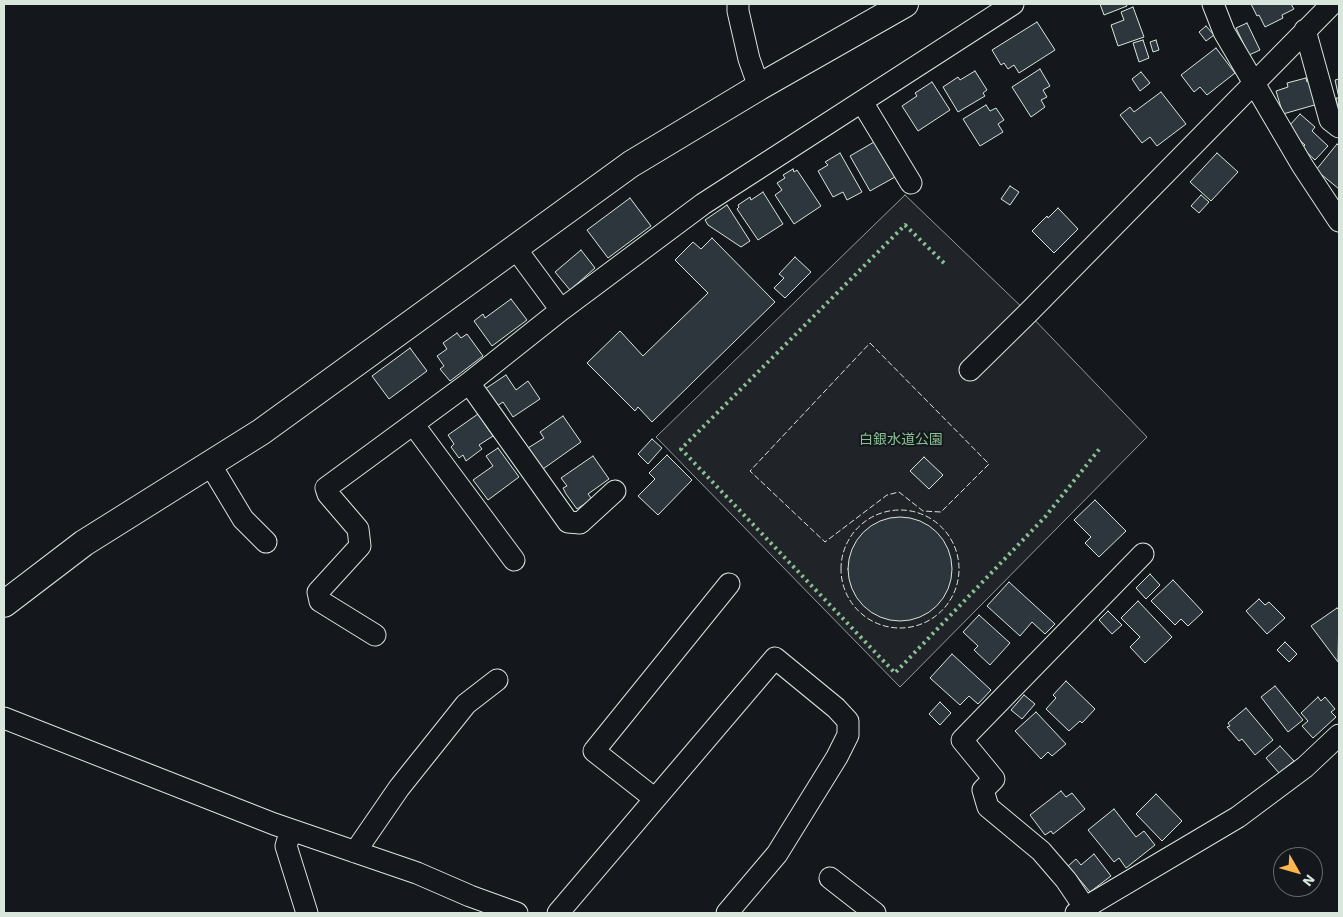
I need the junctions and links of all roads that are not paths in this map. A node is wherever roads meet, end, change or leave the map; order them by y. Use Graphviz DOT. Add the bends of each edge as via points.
graph roads {
  1 [pos="738,4"];
  2 [pos="905,4"];
  3 [pos="1013,4"];
  4 [pos="1213,4"];
  5 [pos="1332,4"];
  6 [pos="1305,30"];
  7 [pos="1254,82"];
  8 [pos="760,87"];
  9 [pos="862,102"];
  10 [pos="1339,127"];
  11 [pos="911,183"];
  12 [pos="1339,221"];
  13 [pos="516,248"];
  14 [pos="561,310"];
  15 [pos="970,370"];
  16 [pos="469,383"];
  17 [pos="413,424"];
  18 [pos="210,464"];
  19 [pos="615,491"];
  20 [pos="266,542"];
  21 [pos="1144,554"];
  22 [pos="514,560"];
  23 [pos="730,584"];
  24 [pos="4,604"];
  25 [pos="375,635"];
  26 [pos="497,680"];
  27 [pos="4,718"];
  28 [pos="1339,735"];
  29 [pos="655,800"];
  30 [pos="291,830"];
  31 [pos="355,852"];
  32 [pos="830,878"];
  33 [pos="1080,910"];
  34 [pos="307,913"];
  35 [pos="517,913"];
  36 [pos="558,913"];
  37 [pos="727,913"];
  38 [pos="875,913"];
  1 -- 8 [label="street" via="749,59"];
  2 -- 8 [label="street"];
  3 -- 9 [label="street"];
  4 -- 7 [label="street" via="1224,32"];
  5 -- 6 [label="street"];
  6 -- 7 [label="street"];
  6 -- 10 [label="street" via="1330,120"];
  7 -- 12 [label="street"];
  7 -- 15 [label="street"];
  8 -- 13 [label="street" via="631,164"];
  9 -- 11 [label="street"];
  9 -- 14 [label="street" via="704,204"];
  13 -- 14 [label="street"];
  13 -- 18 [label="street" via="261,432"];
  14 -- 16 [label="street"];
  16 -- 17 [label="street"];
  16 -- 19 [label="street" via="568,522 580,523"];
  17 -- 22 [label="street"];
  17 -- 25 [label="street" via="326,488 358,529 360,546 318,592 320,600"];
  18 -- 20 [label="street" via="243,519"];
  18 -- 24 [label="street" via="84,543"];
  21 -- 33 [label="street" via="962,740 994,779 983,790 988,807 1041,851 1066,880"];
  23 -- 29 [label="street" via="594,751"];
  26 -- 31 [label="street" via="466,704 399,788"];
  27 -- 30 [label="street"];
  28 -- 33 [label="street" via="1305,767 1238,817"];
  29 -- 36 [label="street"];
  29 -- 37 [label="street" via="775,658 848,721 848,736 837,757 776,854"];
  30 -- 31 [label="street"];
  30 -- 34 [label="street" via="286,846"];
  31 -- 35 [label="street"];
  32 -- 38 [label="street"];
}
